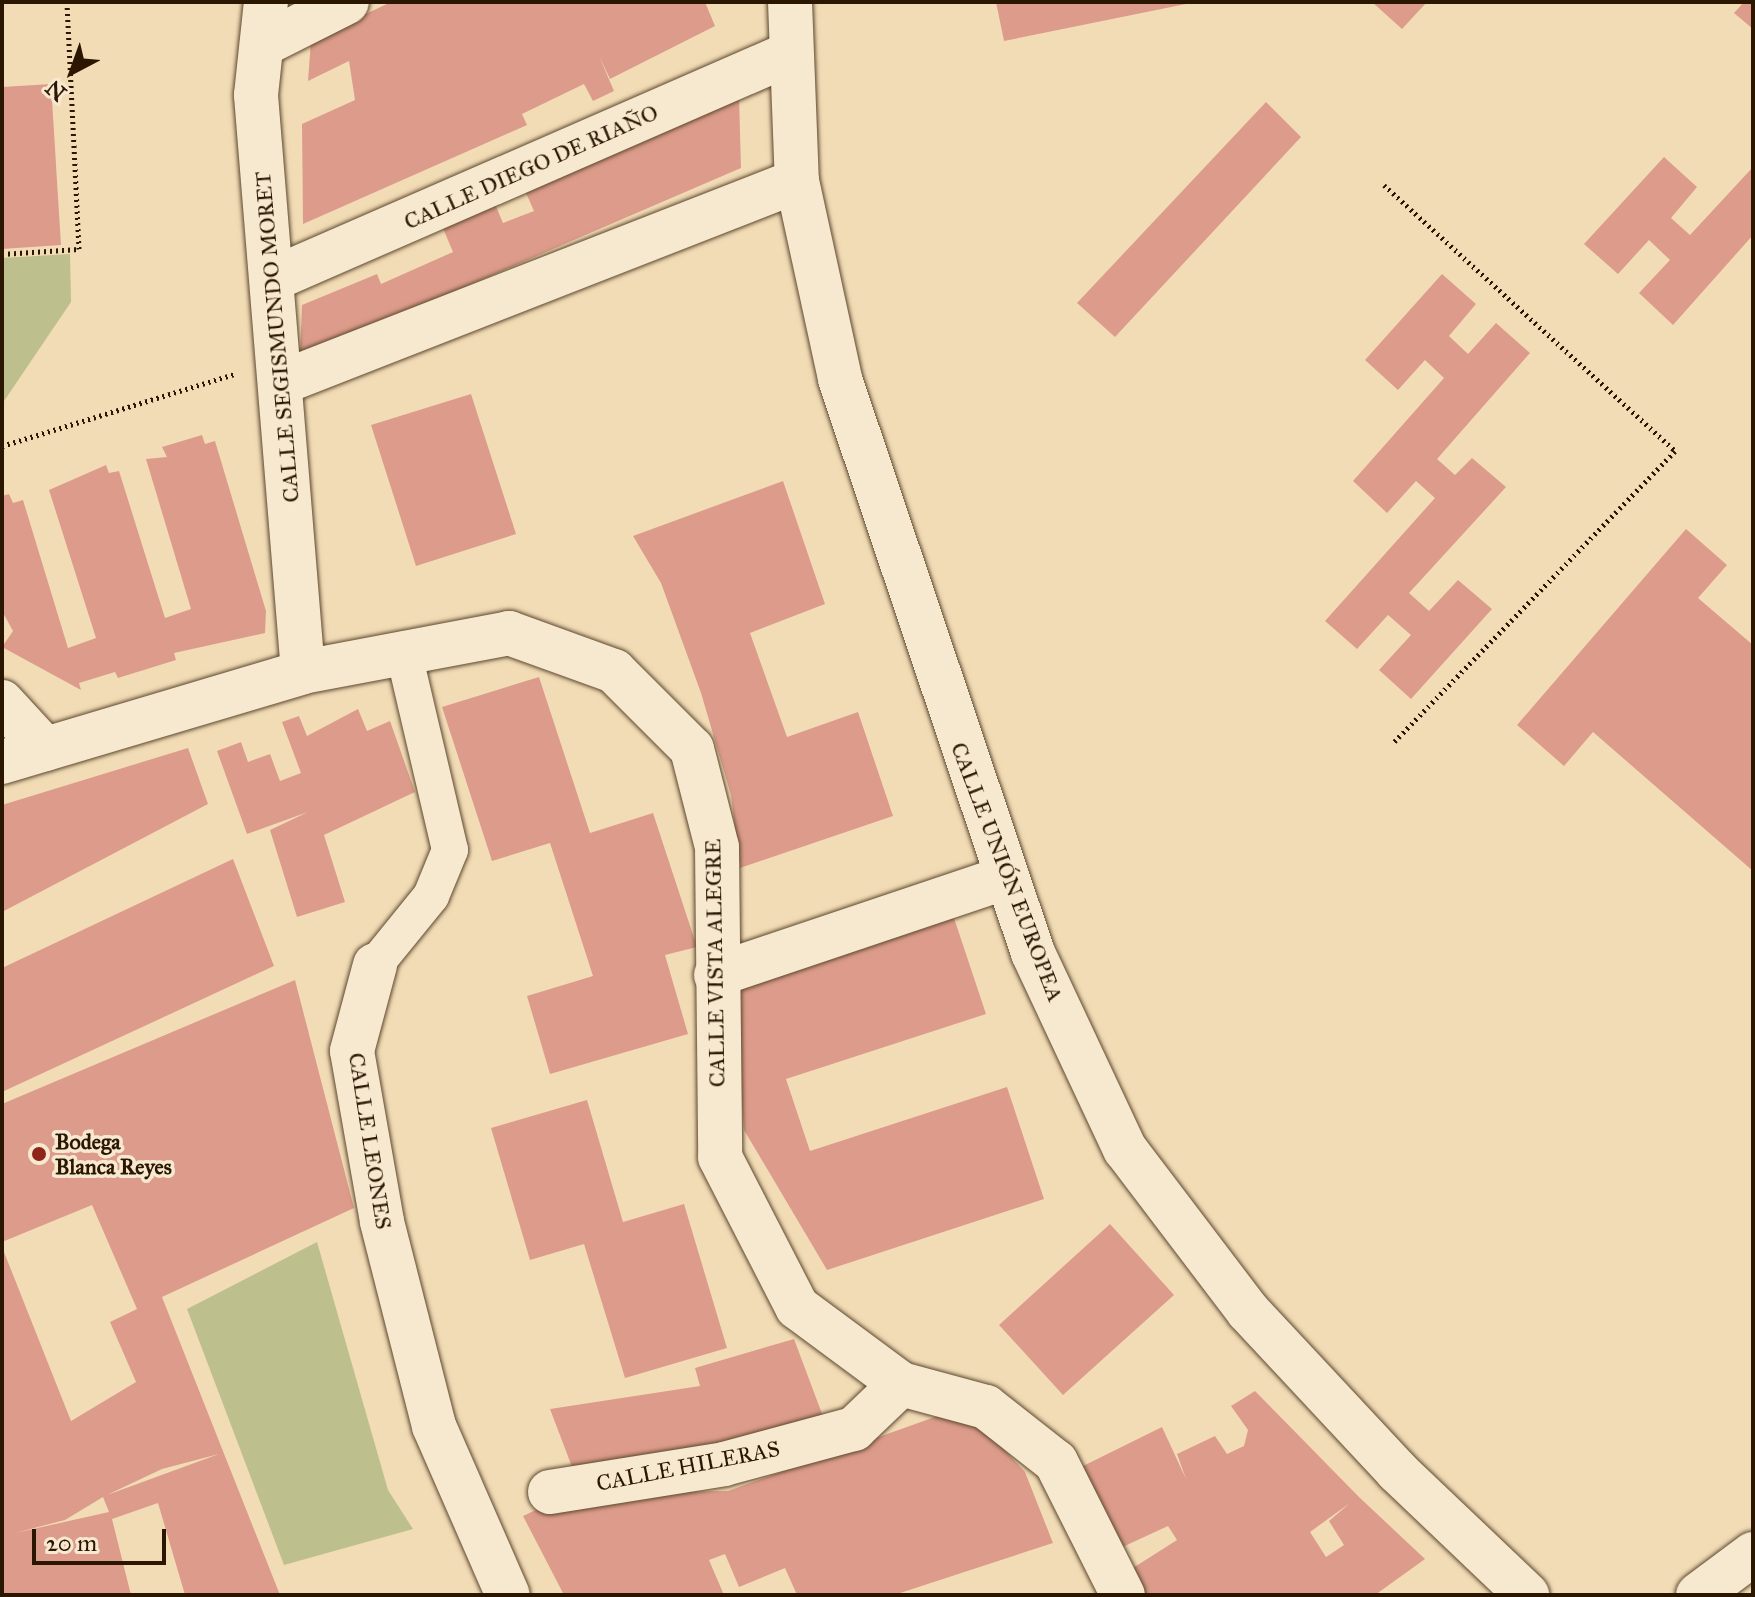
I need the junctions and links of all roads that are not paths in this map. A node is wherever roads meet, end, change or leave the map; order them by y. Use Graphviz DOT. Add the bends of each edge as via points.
graph roads {
  1 [pos="266,2"];
  2 [pos="347,2"];
  3 [pos="790,2"];
  4 [pos="262,45"];
  5 [pos="789,54"];
  6 [pos="797,181"];
  7 [pos="273,279"];
  8 [pos="283,382"];
  9 [pos="403,649"];
  10 [pos="303,672"];
  11 [pos="2,702"];
  12 [pos="45,749"];
  13 [pos="2,762"];
  14 [pos="1004,878"];
  15 [pos="375,965"];
  16 [pos="716,975"];
  17 [pos="901,1384"];
  18 [pos="550,1492"];
  19 [pos="1753,1554"];
  20 [pos="1110,1592"];
  21 [pos="508,1595"];
  22 [pos="1527,1595"];
  23 [pos="1698,1595"];
  1 -- 4 [label="street, CALLE SEGISMUNDO MORET"];
  2 -- 4 [label="street"];
  3 -- 5 [label="street, CALLE UNIÓN EUROPEA"];
  4 -- 7 [label="street, CALLE SEGISMUNDO MORET" via="256,95"];
  5 -- 6 [label="street, CALLE UNIÓN EUROPEA"];
  5 -- 7 [label="street, CALLE DIEGO DE RIAÑO"];
  6 -- 8 [label="street"];
  6 -- 14 [label="street, CALLE UNIÓN EUROPEA" via="861,453"];
  7 -- 8 [label="street, CALLE SEGISMUNDO MORET"];
  8 -- 10 [label="street, CALLE SEGISMUNDO MORET"];
  9 -- 10 [label="street, CALLE VISTA ALEGRE"];
  9 -- 15 [label="street, CALLE LEONES" via="450,850 431,896"];
  9 -- 16 [label="street, CALLE VISTA ALEGRE" via="509,633 614,671 692,749 717,847"];
  10 -- 12 [label="street, CALLE VISTA ALEGRE"];
  11 -- 12 [label="street"];
  12 -- 13 [label="street, CALLE VISTA ALEGRE"];
  14 -- 16 [label="street"];
  14 -- 22 [label="street, CALLE UNIÓN EUROPEA" via="1125,1149 1248,1311 1397,1471"];
  15 -- 21 [label="street, CALLE LEONES" via="352,1051 382,1222 434,1426"];
  16 -- 17 [label="street, CALLE VISTA ALEGRE" via="720,1157 797,1307"];
  17 -- 18 [label="street, CALLE HILERAS" via="854,1429 724,1464"];
  17 -- 20 [label="street, CALLE VISTA ALEGRE" via="986,1407 1056,1462"];
  19 -- 23 [label="street"];
}
